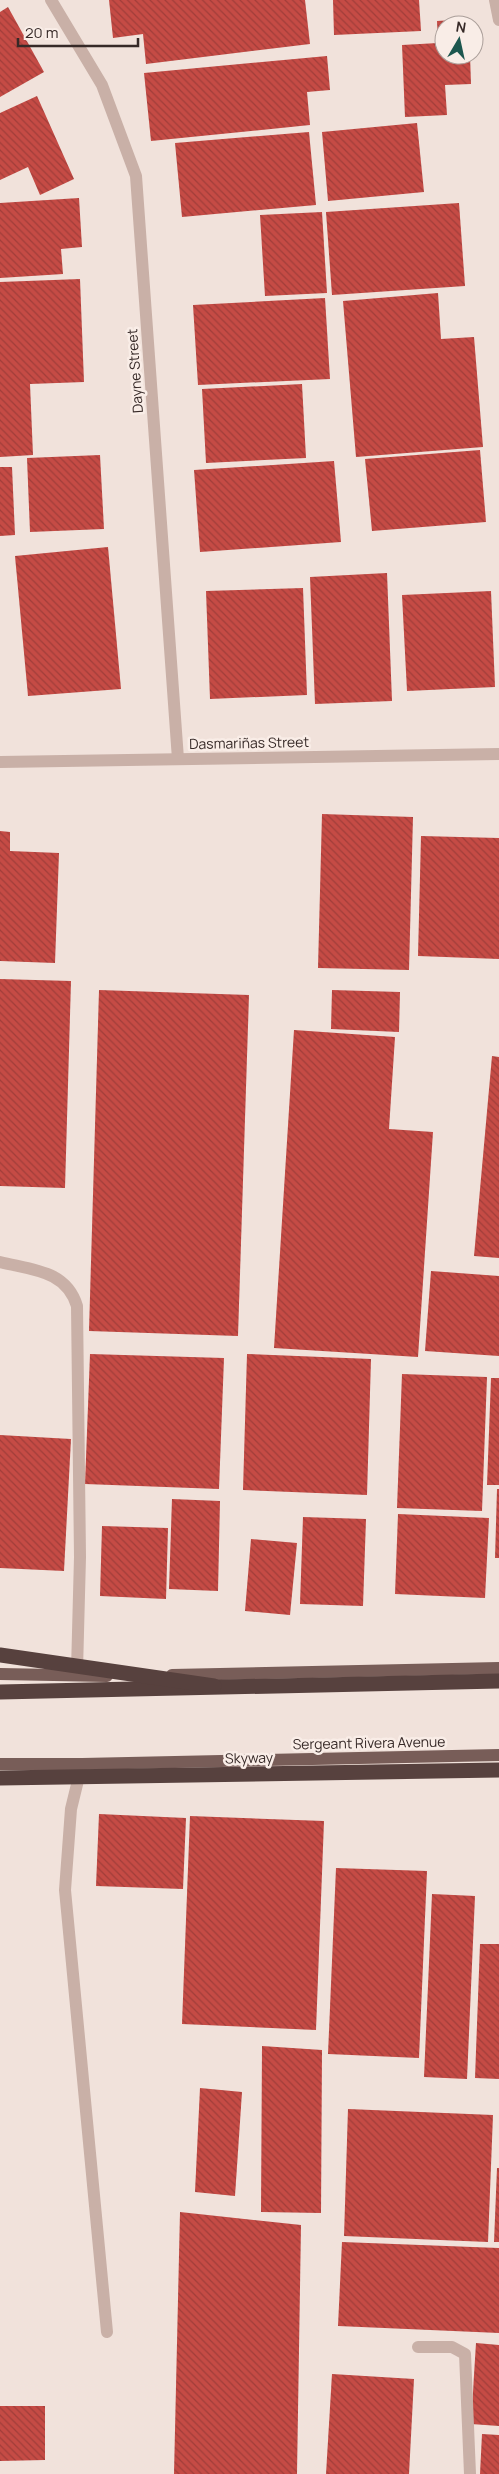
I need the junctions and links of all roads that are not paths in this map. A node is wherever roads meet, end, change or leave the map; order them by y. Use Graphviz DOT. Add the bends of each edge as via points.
graph roads {
  1 [pos="51,0"];
  2 [pos="495,0"];
  3 [pos="499,20"];
  4 [pos="499,754"];
  5 [pos="178,759"];
  6 [pos="0,762"];
  7 [pos="0,1262"];
  8 [pos="0,1654"];
  9 [pos="499,1668"];
  10 [pos="77,1670"];
  11 [pos="0,1674"];
  12 [pos="108,1676"];
  13 [pos="499,1681"];
  14 [pos="214,1686"];
  15 [pos="0,1692"];
  16 [pos="499,1754"];
  17 [pos="0,1764"];
  18 [pos="82,1764"];
  19 [pos="499,1770"];
  20 [pos="0,1778"];
  21 [pos="107,2332"];
  22 [pos="418,2347"];
  23 [pos="470,2474"];
  1 -- 5 [label="street, Dayne Street" via="102,85 136,176"];
  2 -- 3 [label="street"];
  4 -- 5 [label="street, Dasmariñas Street"];
  5 -- 6 [label="street, Dasmariñas Street"];
  7 -- 10 [label="street" via="51,1275 64,1282 77,1306 80,1557"];
  8 -- 10 [label="main road"];
  8 -- 14 [label="highway, bridge"];
  9 -- 12 [label="main road"];
  10 -- 12 [label="main road"];
  11 -- 12 [label="main road"];
  13 -- 14 [label="highway"];
  14 -- 15 [label="highway, bridge"];
  16 -- 18 [label="main road, Sergeant Rivera Avenue"];
  17 -- 18 [label="main road, Sergeant Rivera Avenue"];
  18 -- 21 [label="street" via="71,1809 66,1890"];
  19 -- 20 [label="highway, Skyway, bridge"];
  22 -- 23 [label="street" via="452,2347 465,2354"];
}
